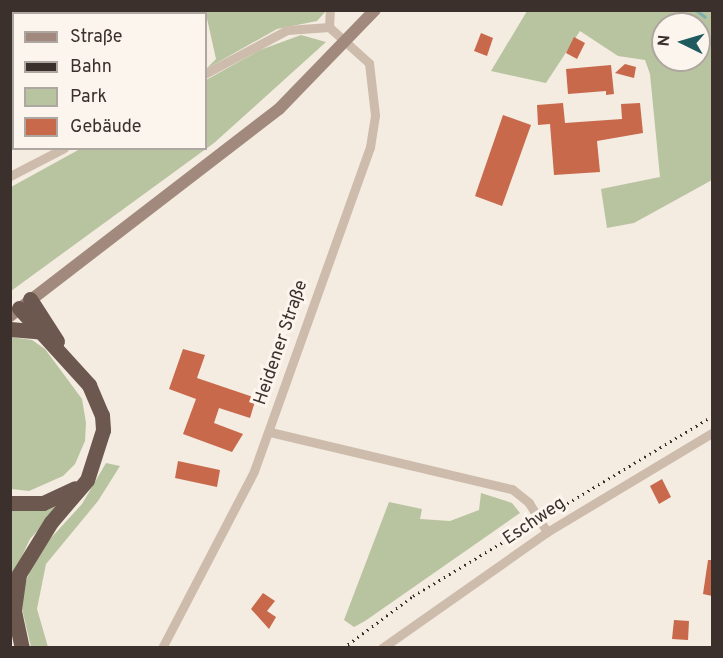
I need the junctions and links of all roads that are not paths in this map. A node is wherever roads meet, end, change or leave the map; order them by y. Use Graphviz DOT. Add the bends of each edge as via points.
graph roads {
  1 [pos="330,10"];
  2 [pos="375,10"];
  3 [pos="329,27"];
  4 [pos="348,42"];
  5 [pos="207,72"];
  6 [pos="60,150"];
  7 [pos="10,176"];
  8 [pos="20,308"];
  9 [pos="10,329"];
  10 [pos="43,332"];
  11 [pos="62,352"];
  12 [pos="270,432"];
  13 [pos="712,433"];
  14 [pos="87,480"];
  15 [pos="10,503"];
  16 [pos="547,532"];
  17 [pos="10,622"];
  18 [pos="21,648"];
  19 [pos="162,648"];
  20 [pos="382,648"];
  1 -- 3 [label="street"];
  2 -- 4 [label="main road"];
  3 -- 4 [label="street, Heidener Straße"];
  3 -- 5 [label="street" via="287,30"];
  4 -- 8 [label="main road" via="301,90 210,165"];
  4 -- 12 [label="street, Heidener Straße" via="363,54 372,73 372,139"];
  6 -- 7 [label="street"];
  8 -- 10 [label="highway"];
  8 -- 11 [label="highway" via="49,324"];
  9 -- 10 [label="highway"];
  10 -- 11 [label="highway"];
  11 -- 14 [label="highway" via="89,385 102,415 101,447"];
  12 -- 16 [label="street" via="512,489 529,503"];
  12 -- 19 [label="street, Heidener Straße" via="238,507"];
  13 -- 16 [label="street, Eschweg"];
  14 -- 15 [label="highway" via="60,498"];
  14 -- 18 [label="highway" via="51,522 19,574 14,611"];
  16 -- 20 [label="street, Eschweg"];
  17 -- 18 [label="highway"];
}
